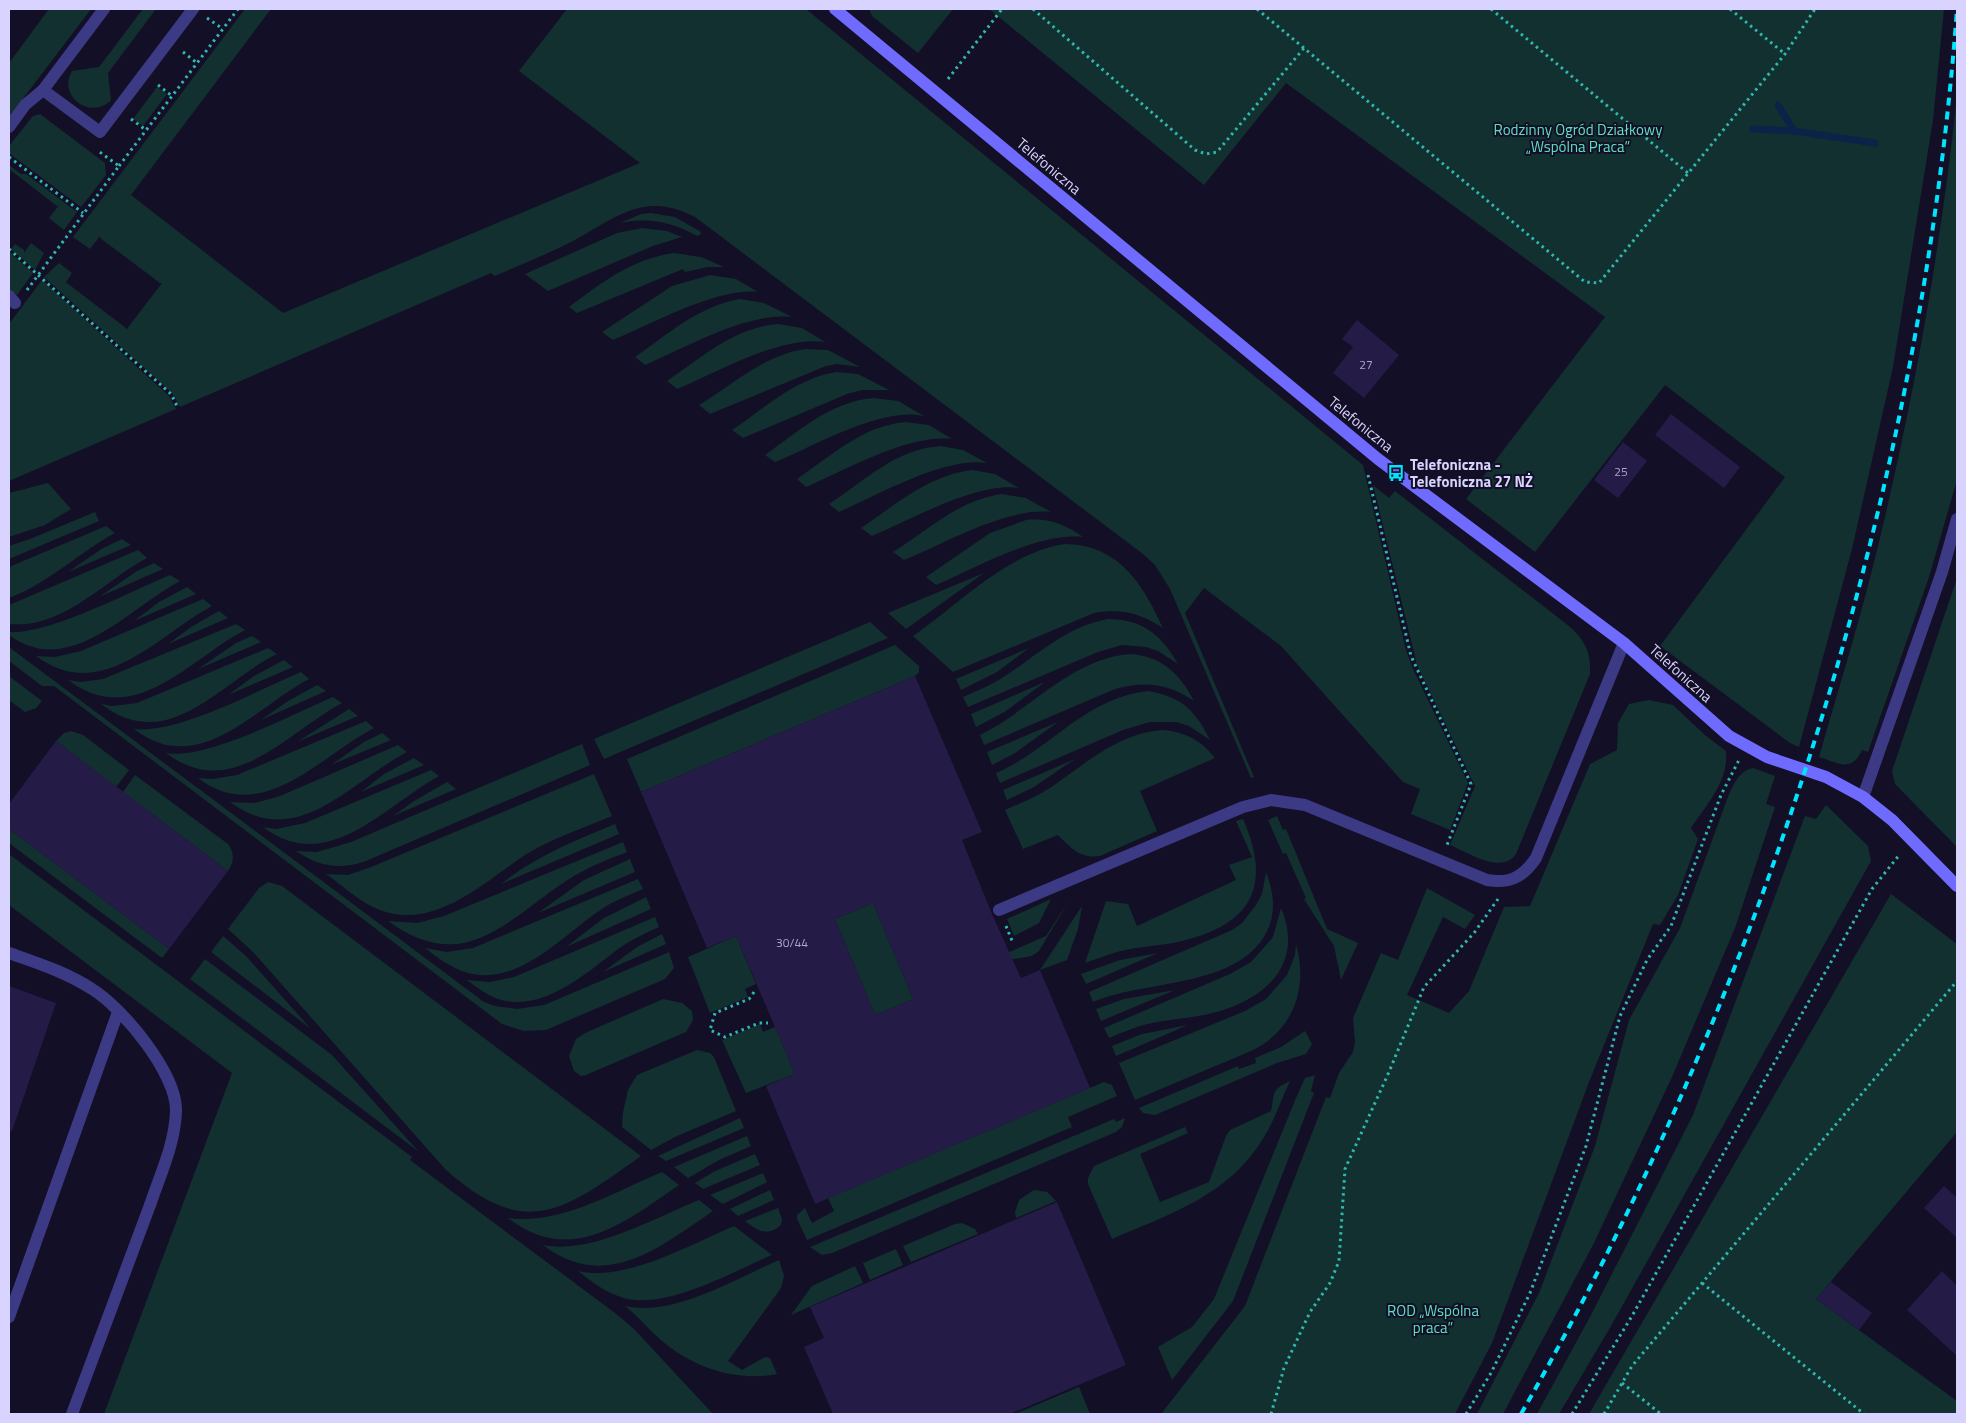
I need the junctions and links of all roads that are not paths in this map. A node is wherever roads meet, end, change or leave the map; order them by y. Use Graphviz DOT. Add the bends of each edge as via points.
graph roads {
  1 [pos="104,9"];
  2 [pos="193,9"];
  3 [pos="842,11"];
  4 [pos="43,90"];
  5 [pos="9,127"];
  6 [pos="1957,519"];
  7 [pos="1624,643"];
  8 [pos="1863,797"];
  9 [pos="1957,886"];
  10 [pos="999,910"];
  11 [pos="9,953"];
  12 [pos="118,1012"];
  13 [pos="9,1317"];
  14 [pos="72,1414"];
  1 -- 4 [label="street"];
  2 -- 4 [label="street" via="100,132"];
  3 -- 7 [label="street, Telefoniczna" via="936,93 1378,459"];
  4 -- 5 [label="street" via="25,105"];
  6 -- 8 [label="street" via="1942,572"];
  7 -- 8 [label="street, Telefoniczna" via="1702,713 1747,747 1826,777"];
  7 -- 10 [label="street" via="1536,858 1514,880 1487,880 1305,805 1271,800 1238,809"];
  8 -- 9 [label="street, Telefoniczna"];
  11 -- 12 [label="street" via="67,974 94,990"];
  12 -- 13 [label="street"];
  12 -- 14 [label="street" via="147,1044 168,1079 176,1108 174,1137"];
}
